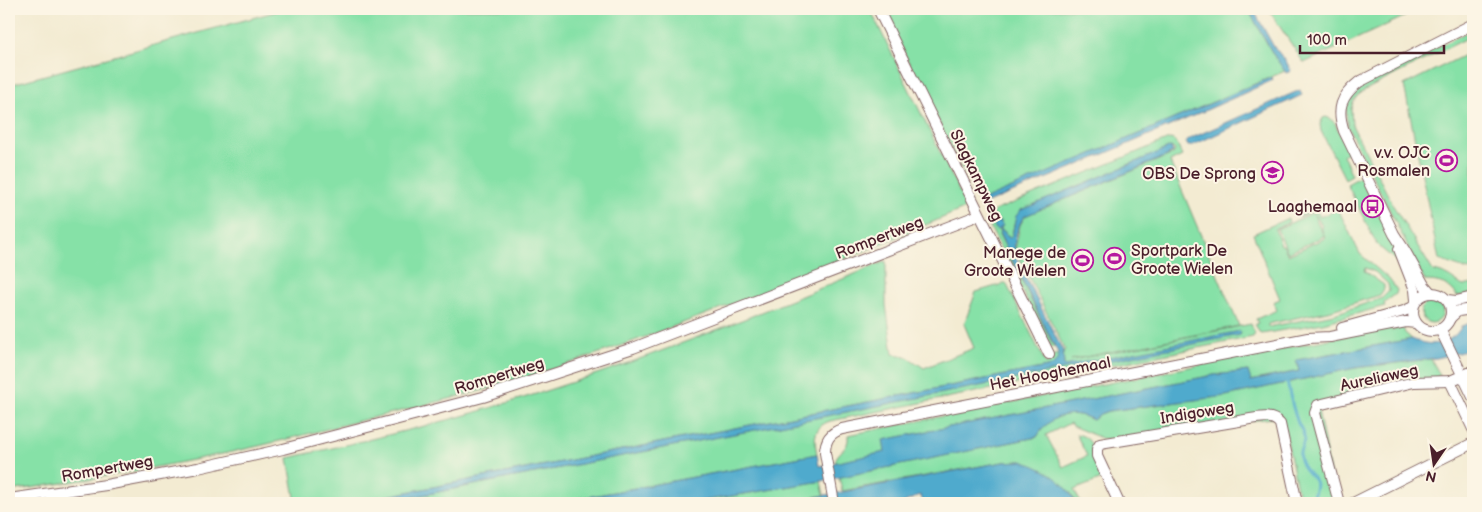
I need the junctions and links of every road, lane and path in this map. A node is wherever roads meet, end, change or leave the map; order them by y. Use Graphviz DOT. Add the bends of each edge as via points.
graph roads {
  1 [pos="878,9"];
  2 [pos="1473,24"];
  3 [pos="980,215"];
  4 [pos="1394,234"];
  5 [pos="1431,292"];
  6 [pos="1473,298"];
  7 [pos="1447,300"];
  8 [pos="1415,303"];
  9 [pos="1473,308"];
  10 [pos="1450,318"];
  11 [pos="1416,323"];
  12 [pos="1443,334"];
  13 [pos="1308,338"];
  14 [pos="1048,354"];
  15 [pos="1465,371"];
  16 [pos="1450,381"];
  17 [pos="1473,397"];
  18 [pos="1473,429"];
  19 [pos="1473,443"];
  20 [pos="9,499"];
  21 [pos="834,503"];
  22 [pos="1119,503"];
  23 [pos="1297,503"];
  24 [pos="1339,503"];
  25 [pos="1353,503"];
  1 -- 3 [label="street, Slagkampweg"];
  2 -- 4 [label="street" via="1359,82 1341,103 1340,122"];
  3 -- 14 [label="street, Slagkampweg"];
  3 -- 20 [label="street, Rompertweg" via="633,348 483,397 198,468"];
  4 -- 5 [label="street"];
  4 -- 8 [label="street" via="1415,290"];
  5 -- 7 [label="street"];
  5 -- 8 [label="street" via="1423,294"];
  6 -- 7 [label="street"];
  7 -- 10 [label="street"];
  8 -- 11 [label="street" via="1413,318"];
  8 -- 13 [label="street, Het Hooghemaal" via="1404,311"];
  9 -- 10 [label="street"];
  10 -- 12 [label="street"];
  11 -- 12 [label="street" via="1424,330"];
  11 -- 13 [label="street, Het Hooghemaal"];
  12 -- 15 [label="street"];
  13 -- 21 [label="street, Het Hooghemaal" via="842,429 831,434 825,453"];
  15 -- 16 [label="street, Aureliaweg"];
  15 -- 17 [label="street"];
  16 -- 18 [label="street"];
  16 -- 24 [label="street, Aureliaweg" via="1414,382 1318,405 1315,414"];
  19 -- 25 [label="street"];
  22 -- 23 [label="street, Indigoweg" via="1097,456 1100,444 1268,417 1280,424"];
}
